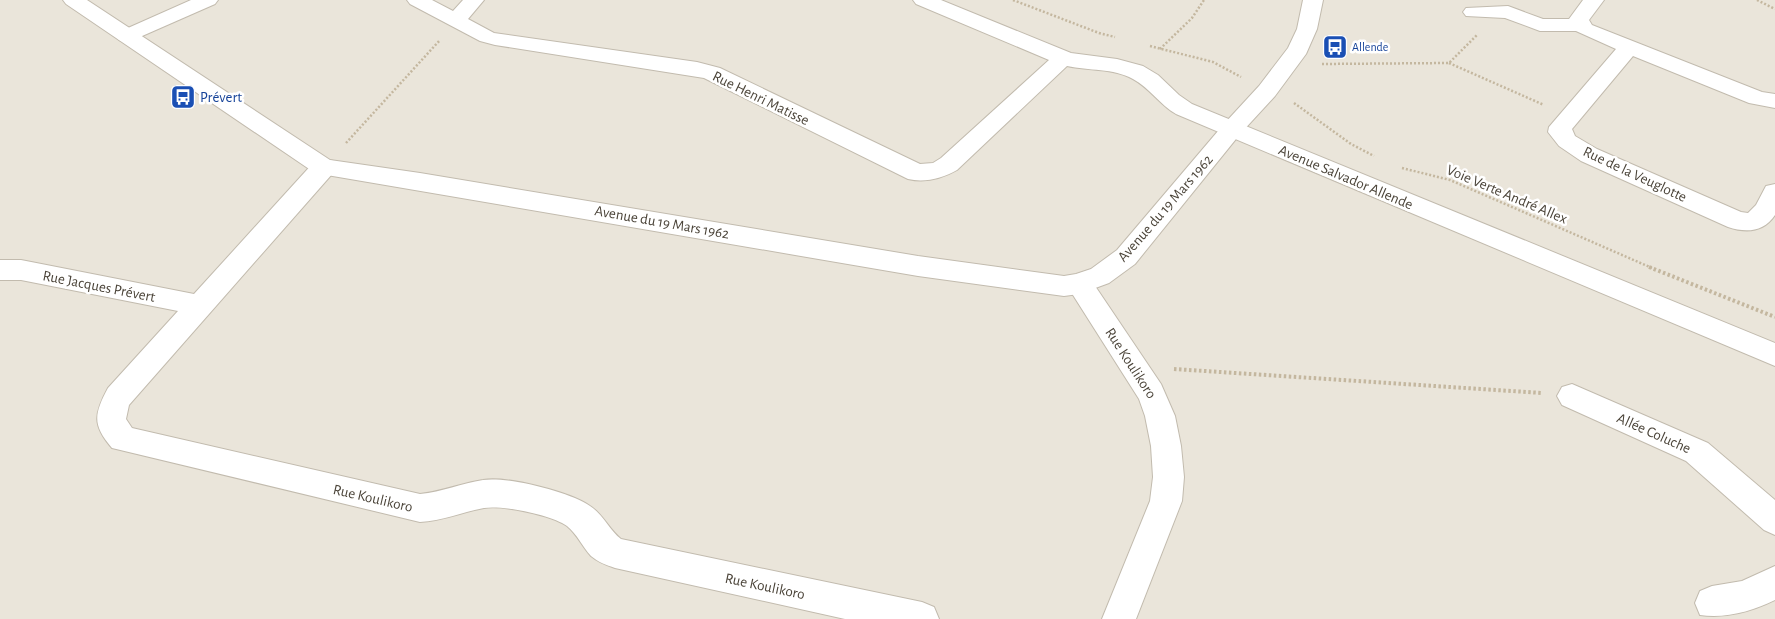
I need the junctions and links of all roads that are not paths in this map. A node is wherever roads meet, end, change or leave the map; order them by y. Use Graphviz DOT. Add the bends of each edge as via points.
graph roads {
  1 [pos="73,0"];
  2 [pos="208,0"];
  3 [pos="417,0"];
  4 [pos="474,0"];
  5 [pos="923,0"];
  6 [pos="1313,0"];
  7 [pos="1594,0"];
  8 [pos="1473,12"];
  9 [pos="456,20"];
  10 [pos="1581,25"];
  11 [pos="126,36"];
  12 [pos="1629,47"];
  13 [pos="1063,58"];
  14 [pos="1775,101"];
  15 [pos="1232,129"];
  16 [pos="324,167"];
  17 [pos="1775,192"];
  18 [pos="0,270"];
  19 [pos="1079,284"];
  20 [pos="199,305"];
  21 [pos="1775,355"];
  22 [pos="1572,396"];
  23 [pos="1775,520"];
  24 [pos="1775,582"];
  25 [pos="1712,603"];
  26 [pos="922,619"];
  27 [pos="1119,619"];
  1 -- 11 [label="street, Avenue du 19 Mars 1962"];
  2 -- 11 [label="street"];
  3 -- 9 [label="street, Rue Henri Matisse"];
  4 -- 9 [label="street"];
  5 -- 13 [label="street, Avenue Salvador Allende"];
  6 -- 15 [label="street, Avenue du 19 Mars 1962" via="1307,29 1298,49"];
  7 -- 10 [label="street" via="1580,16"];
  8 -- 10 [label="street" via="1508,12 1540,25"];
  9 -- 13 [label="street, Rue Henri Matisse" via="502,41 712,73 917,173 939,170 949,164"];
  10 -- 12 [label="street"];
  11 -- 16 [label="street, Avenue du 19 Mars 1962"];
  12 -- 14 [label="street" via="1758,98"];
  12 -- 17 [label="street, Rue de la Veuglotte" via="1561,127 1560,132 1568,141 1589,155 1745,222 1758,220"];
  13 -- 15 [label="street, Avenue Salvador Allende" via="1118,65 1137,72 1152,80 1177,106"];
  15 -- 19 [label="street, Avenue du 19 Mars 1962" via="1126,257 1100,276"];
  15 -- 21 [label="street, Avenue Salvador Allende"];
  16 -- 19 [label="street, Avenue du 19 Mars 1962" via="420,180 918,266 1064,286"];
  16 -- 20 [label="street"];
  18 -- 20 [label="street, Rue Jacques Prévert" via="21,270"];
  19 -- 27 [label="street, Rue Koulikoro" via="1159,408 1169,491"];
  20 -- 26 [label="street, Rue Koulikoro" via="124,390 114,406 110,420 112,428 123,439 420,508 494,493 569,509 582,518 600,543 615,553"];
  22 -- 23 [label="street, Allée Coluche" via="1696,452"];
  24 -- 25 [label="street" via="1746,597"];
}
